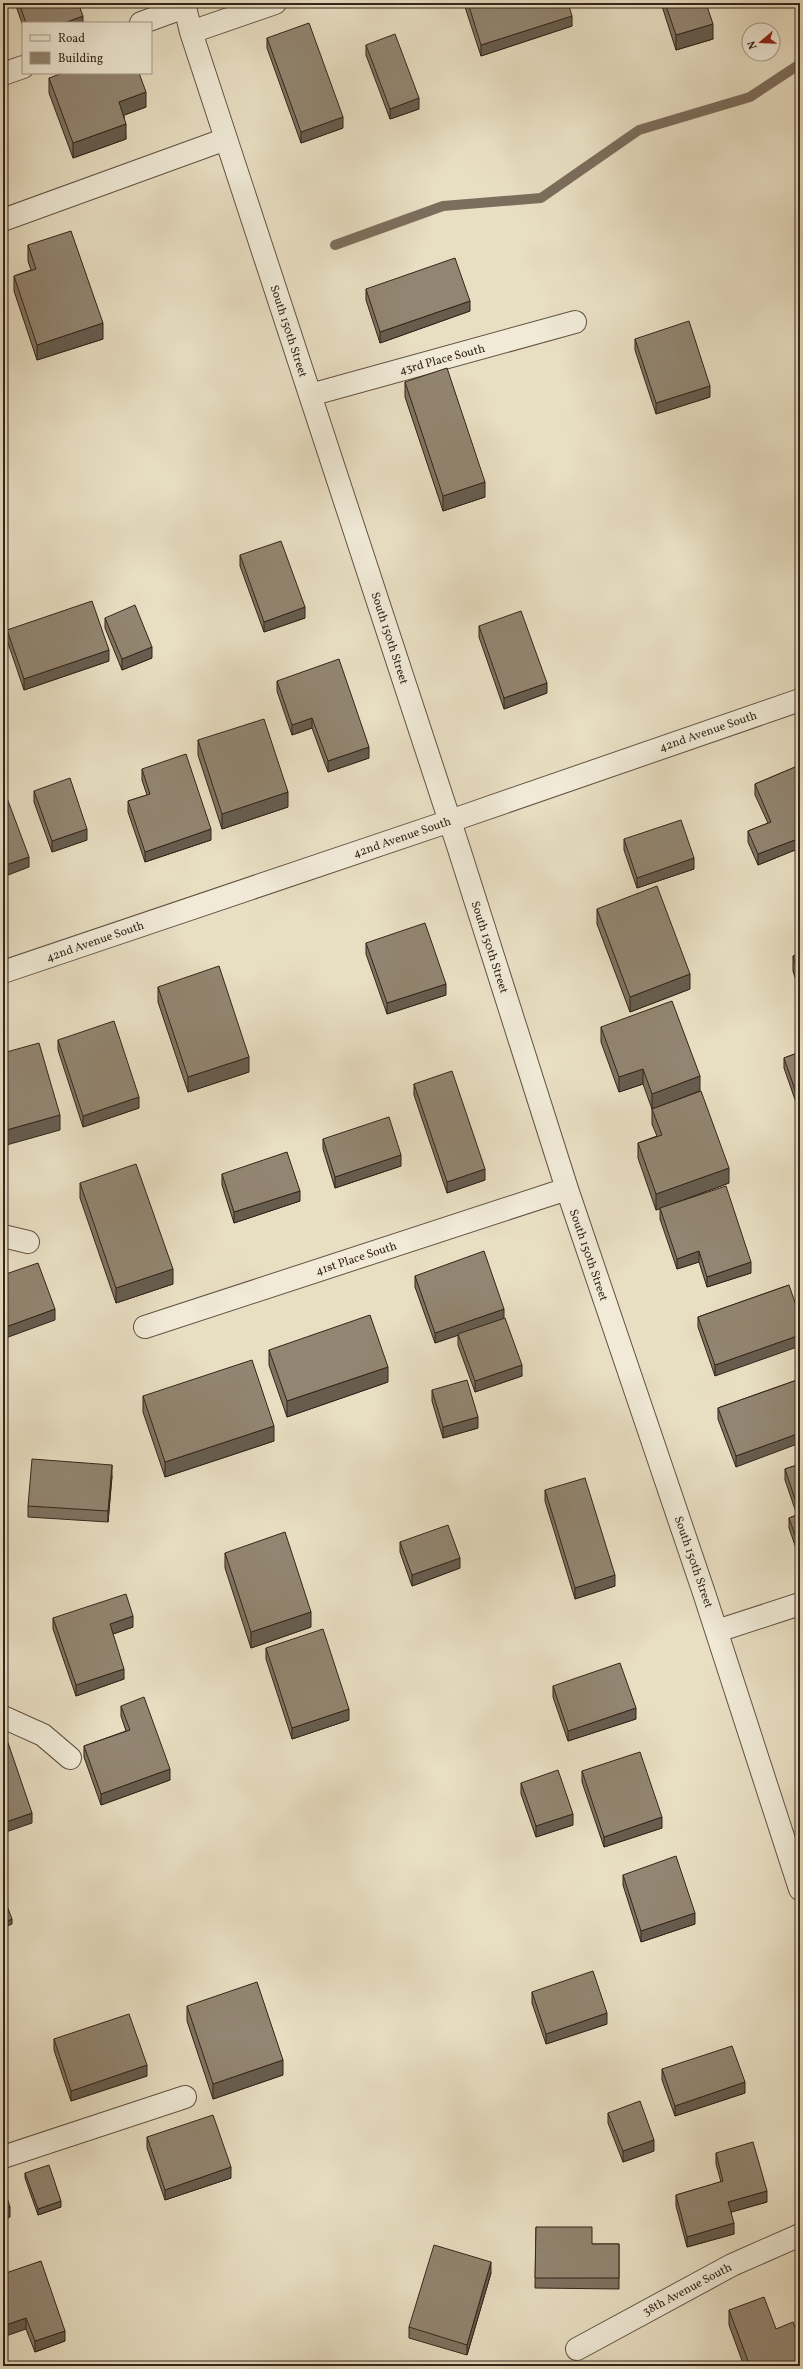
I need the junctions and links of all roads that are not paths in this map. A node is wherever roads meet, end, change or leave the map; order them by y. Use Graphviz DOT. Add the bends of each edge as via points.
graph roads {
  1 [pos="275,3"];
  2 [pos="184,5"];
  3 [pos="143,22"];
  4 [pos="191,32"];
  5 [pos="22,67"];
  6 [pos="3,74"];
  7 [pos="226,139"];
  8 [pos="3,220"];
  9 [pos="575,322"];
  10 [pos="310,395"];
  11 [pos="800,700"];
  12 [pos="450,821"];
  13 [pos="3,972"];
  14 [pos="567,1189"];
  15 [pos="3,1236"];
  16 [pos="28,1242"];
  17 [pos="145,1327"];
  18 [pos="800,1604"];
  19 [pos="717,1631"];
  20 [pos="3,1717"];
  21 [pos="70,1758"];
  22 [pos="800,1889"];
  23 [pos="185,2097"];
  24 [pos="3,2157"];
  25 [pos="800,2235"];
  26 [pos="577,2349"];
  1 -- 4 [label="street"];
  2 -- 3 [label="street"];
  2 -- 4 [label="street, South 150th Street"];
  4 -- 7 [label="street, South 150th Street"];
  5 -- 6 [label="street"];
  7 -- 8 [label="street"];
  7 -- 10 [label="street, South 150th Street"];
  9 -- 10 [label="street, 43rd Place South"];
  10 -- 12 [label="street, South 150th Street"];
  11 -- 12 [label="street, 42nd Avenue South"];
  12 -- 13 [label="street, 42nd Avenue South"];
  12 -- 14 [label="street, South 150th Street"];
  14 -- 17 [label="street, 41st Place South"];
  14 -- 19 [label="street, South 150th Street"];
  15 -- 16 [label="street"];
  18 -- 19 [label="street"];
  19 -- 22 [label="street, South 150th Street"];
  20 -- 21 [label="street" via="43,1735"];
  23 -- 24 [label="street"];
  25 -- 26 [label="street, 38th Avenue South" via="732,2265"];
}
